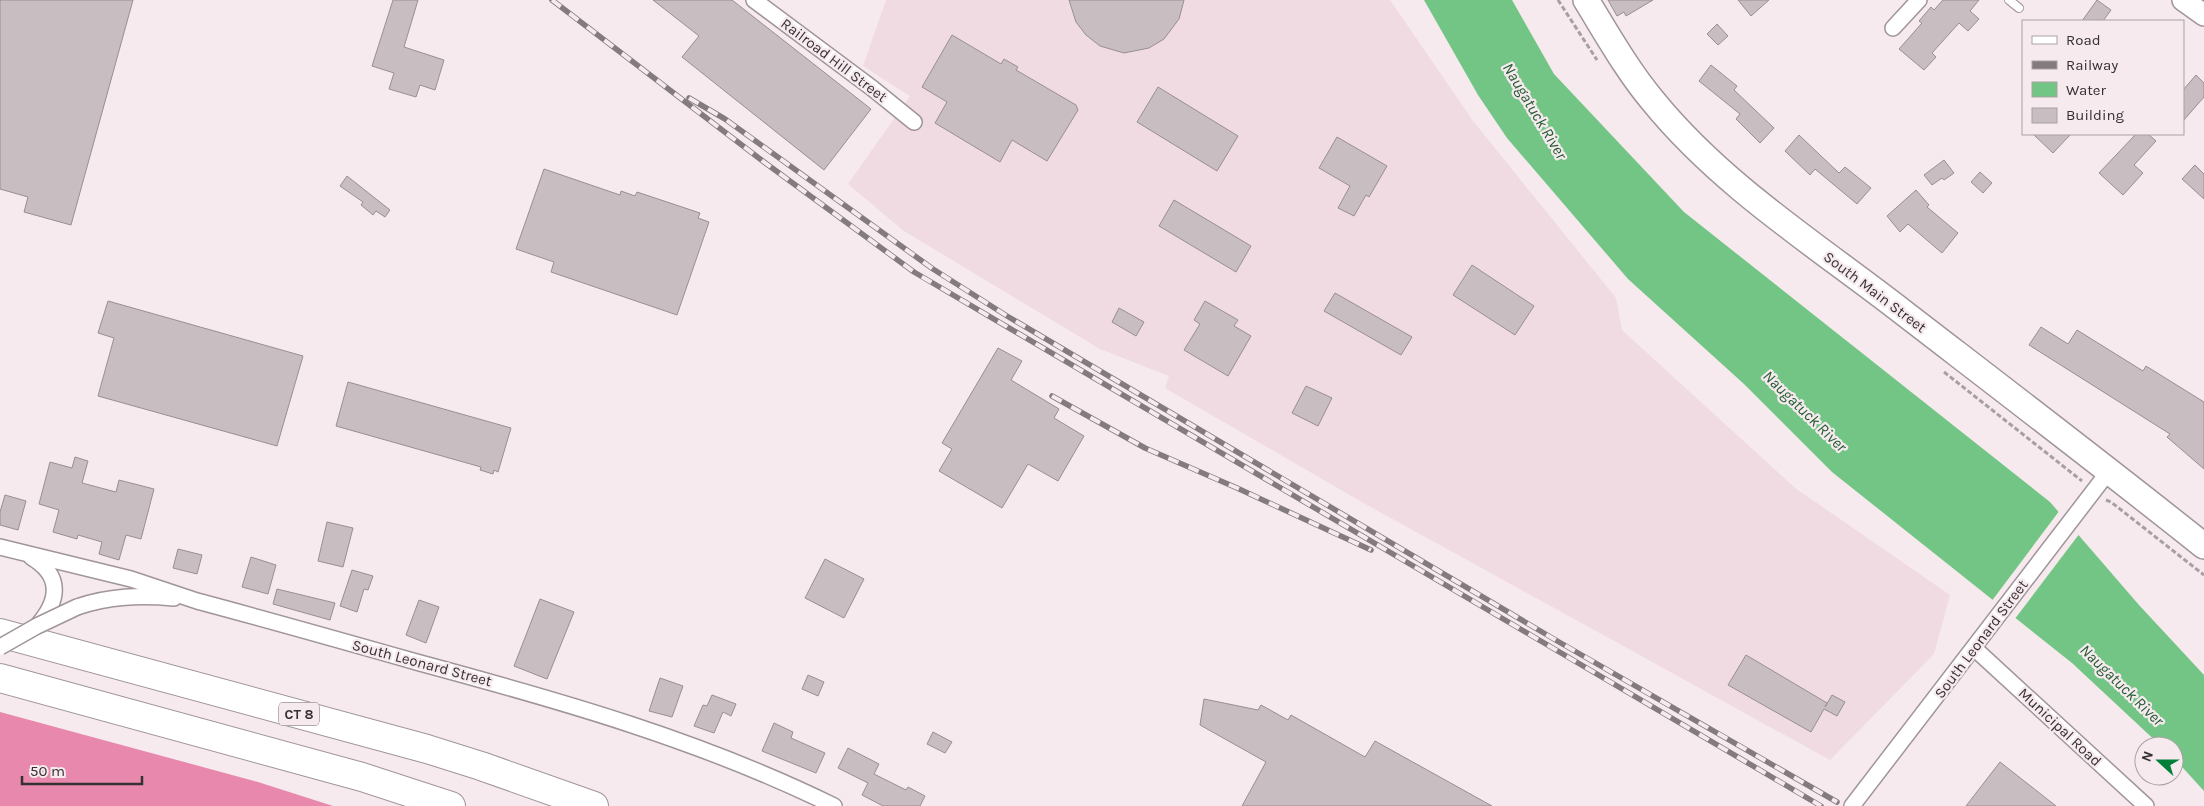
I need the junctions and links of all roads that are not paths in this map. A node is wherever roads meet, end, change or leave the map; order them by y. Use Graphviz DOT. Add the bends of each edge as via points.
graph roads {
  1 [pos="754,0"];
  2 [pos="1586,0"];
  3 [pos="1920,0"];
  4 [pos="2009,0"];
  5 [pos="2182,0"];
  6 [pos="2019,8"];
  7 [pos="2204,15"];
  8 [pos="1893,28"];
  9 [pos="914,122"];
  10 [pos="2109,471"];
  11 [pos="2204,546"];
  12 [pos="0,547"];
  13 [pos="24,553"];
  14 [pos="198,601"];
  15 [pos="37,626"];
  16 [pos="0,634"];
  17 [pos="0,647"];
  18 [pos="1974,648"];
  19 [pos="0,678"];
  20 [pos="452,806"];
  21 [pos="594,806"];
  22 [pos="834,806"];
  23 [pos="1852,806"];
  24 [pos="2146,806"];
  1 -- 9 [label="street, Railroad Hill Street"];
  2 -- 10 [label="main road, South Main Street" via="1653,102 1723,172 1780,220"];
  3 -- 8 [label="street"];
  4 -- 6 [label="lane"];
  5 -- 7 [label="main road"];
  10 -- 11 [label="main road, South Main Street"];
  10 -- 18 [label="street, South Leonard Street"];
  12 -- 13 [label="street, South Leonard Street"];
  13 -- 14 [label="street, South Leonard Street" via="131,579"];
  13 -- 15 [label="street" via="43,565 54,584 49,610"];
  14 -- 15 [label="street, bridge" via="124,597 92,602"];
  14 -- 22 [label="street, South Leonard Street" via="613,717 719,755"];
  15 -- 17 [label="street, bridge"];
  16 -- 21 [label="highway, CT 8" via="427,749"];
  18 -- 23 [label="street, South Leonard Street"];
  18 -- 24 [label="street, Municipal Road"];
  19 -- 20 [label="highway" via="354,775"];
}
